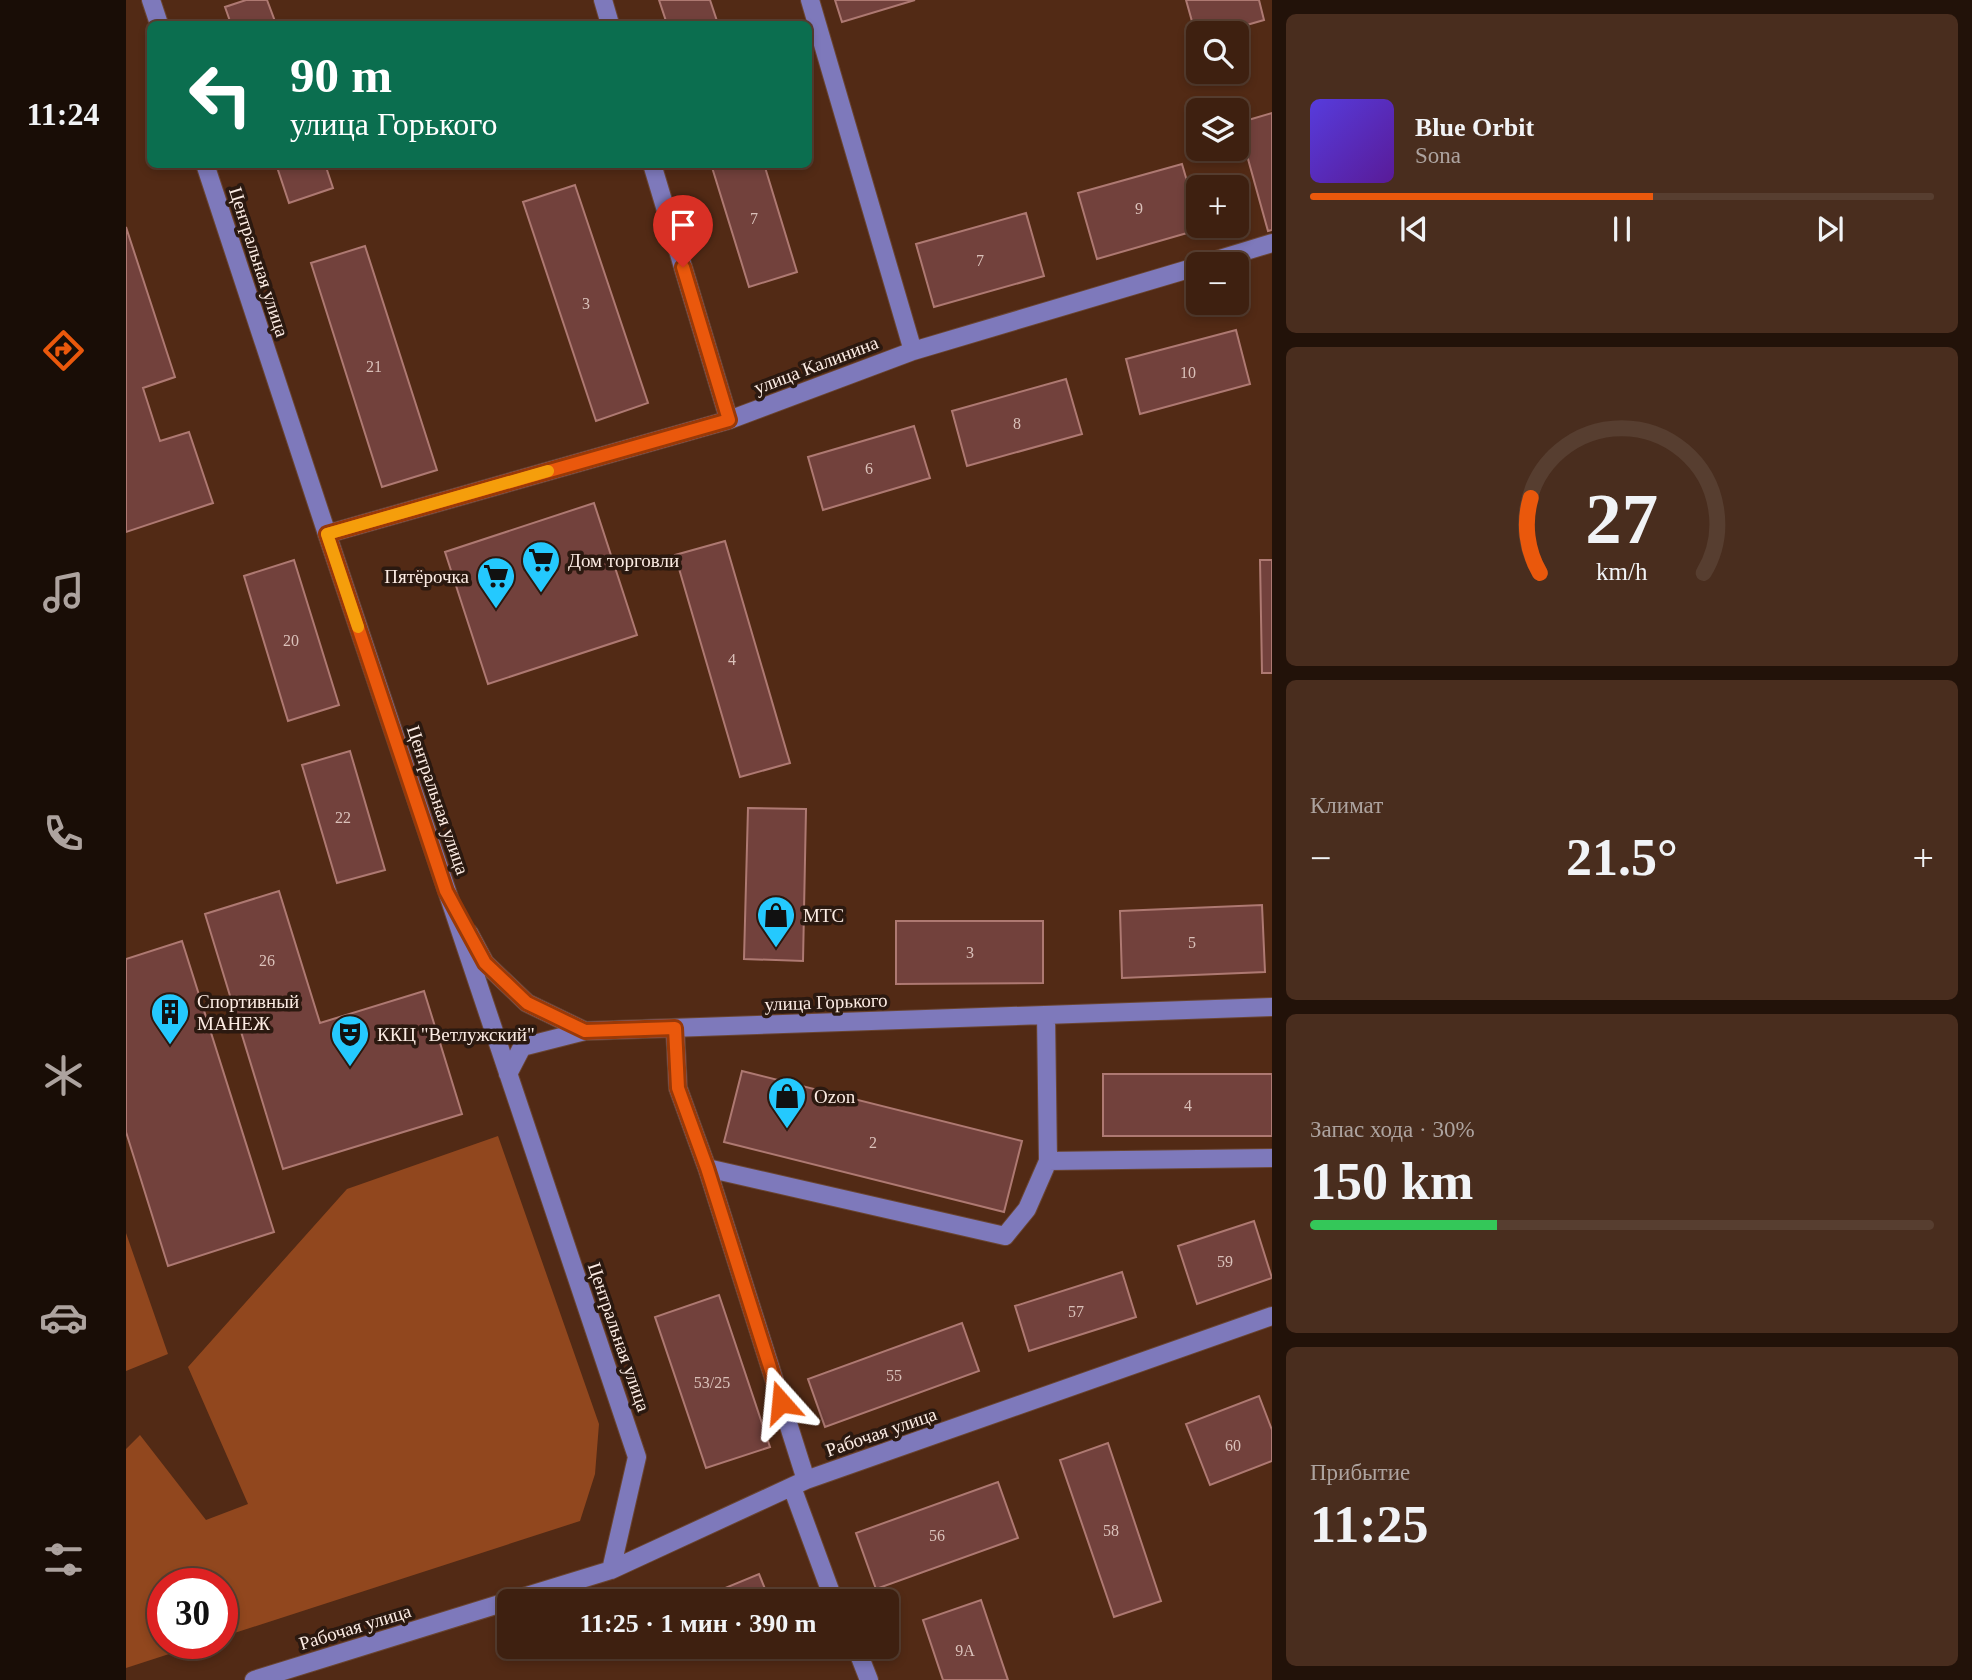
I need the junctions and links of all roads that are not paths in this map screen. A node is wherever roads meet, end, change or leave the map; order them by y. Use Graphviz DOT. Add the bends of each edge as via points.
graph roads {
  1 [pos="151,0"];
  2 [pos="603,0"];
  3 [pos="810,0"];
  4 [pos="158,21"];
  5 [pos="609,21"];
  6 [pos="206,168"];
  7 [pos="653,168"];
  8 [pos="1272,243"];
  9 [pos="1243,252"];
  10 [pos="1186,269"];
  11 [pos="913,351"];
  12 [pos="729,420"];
  13 [pos="327,534"];
  14 [pos="446,891"];
  15 [pos="1272,1007"];
  16 [pos="1046,1015"];
  17 [pos="675,1028"];
  18 [pos="585,1031"];
  19 [pos="508,1074"];
  20 [pos="1272,1158"];
  21 [pos="1048,1161"];
  22 [pos="707,1168"];
  23 [pos="1272,1316"];
  24 [pos="799,1484"];
  25 [pos="611,1570"];
  26 [pos="549,1589"];
  27 [pos="830,1589"];
  28 [pos="497,1605"];
  29 [pos="861,1659"];
  30 [pos="254,1680"];
  31 [pos="869,1680"];
  1 -- 4 [label="street"];
  2 -- 5 [label="street"];
  3 -- 11 [label="street"];
  6 -- 13 [label="street, Центральная улица"];
  7 -- 12 [label="street"];
  8 -- 9 [label="street, улица Калинина"];
  10 -- 11 [label="street, улица Калинина"];
  11 -- 12 [label="street, улица Калинина"];
  12 -- 13 [label="street, улица Калинина"];
  13 -- 14 [label="street, Центральная улица"];
  14 -- 18 [label="street, улица Горького" via="485,963 527,1003"];
  14 -- 19 [label="street, Центральная улица"];
  15 -- 16 [label="street, улица Горького"];
  16 -- 17 [label="street, улица Горького"];
  16 -- 21 [label="street"];
  17 -- 18 [label="street, улица Горького"];
  17 -- 22 [label="street" via="678,1088"];
  18 -- 19 [label="street" via="522,1048"];
  19 -- 25 [label="street, Центральная улица" via="637,1458"];
  20 -- 21 [label="street"];
  21 -- 22 [label="street" via="1027,1209 1004,1236"];
  22 -- 24 [label="street"];
  23 -- 24 [label="street, Рабочая улица"];
  24 -- 25 [label="street, Рабочая улица"];
  24 -- 27 [label="street"];
  25 -- 26 [label="street, Рабочая улица"];
  28 -- 30 [label="street, Рабочая улица"];
  29 -- 31 [label="street"];
}
